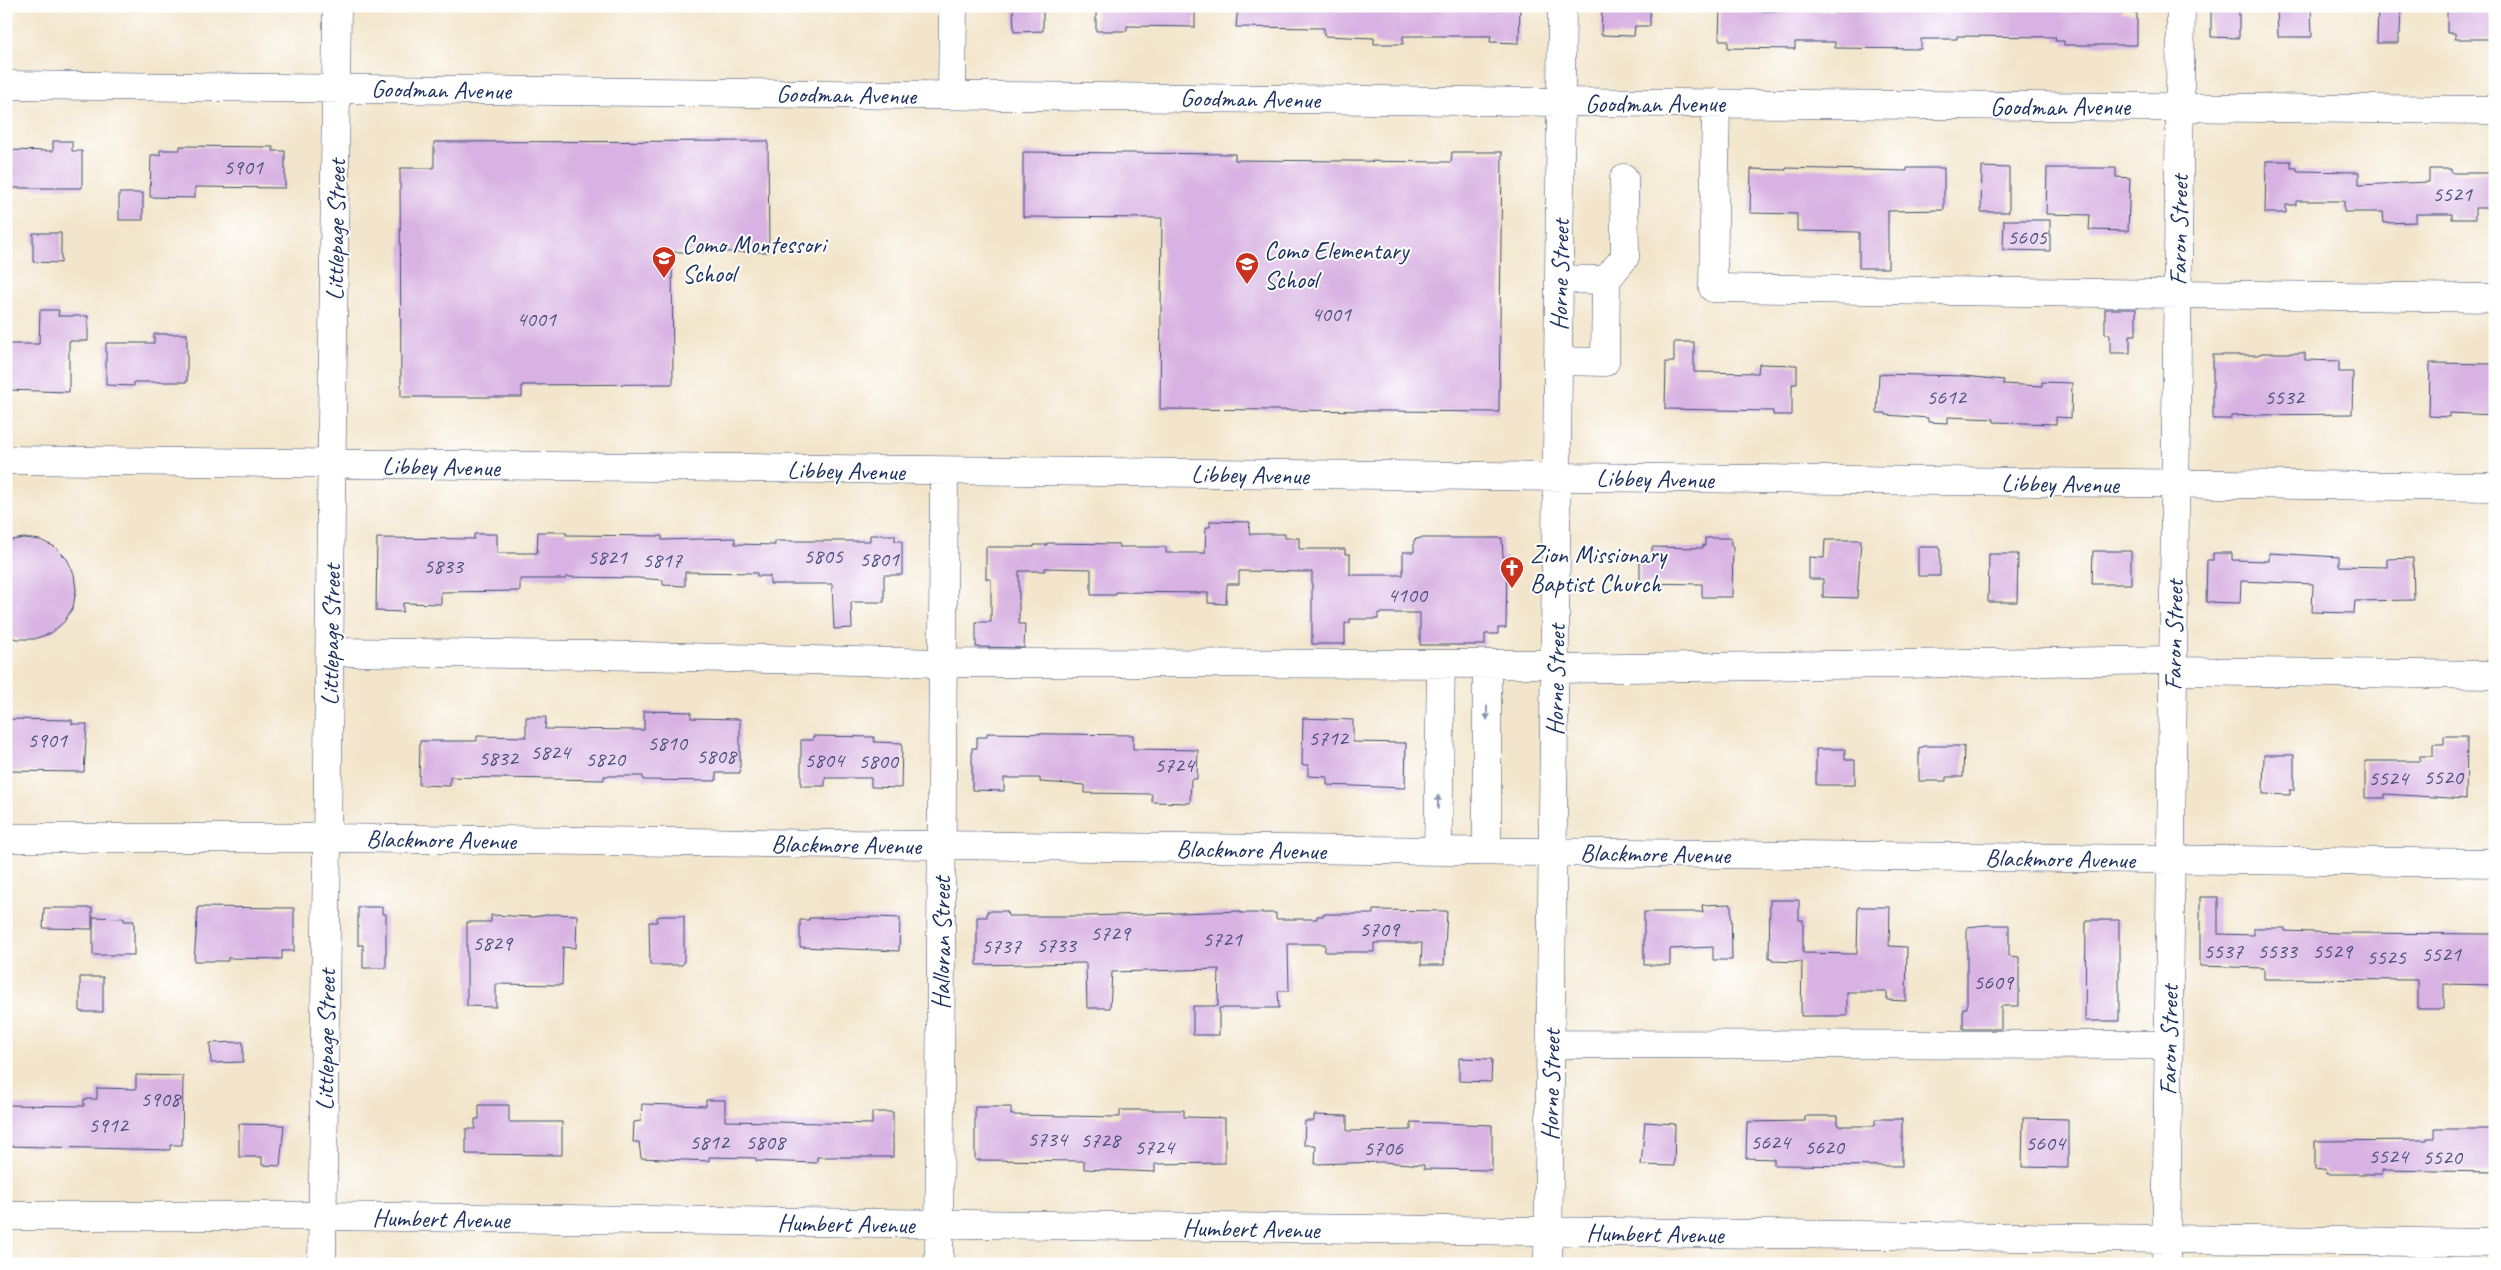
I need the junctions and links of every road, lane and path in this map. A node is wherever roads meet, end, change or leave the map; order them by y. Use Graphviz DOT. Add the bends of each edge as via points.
graph roads {
  1 [pos="337,6"];
  2 [pos="953,6"];
  3 [pos="1562,6"];
  4 [pos="2181,6"];
  5 [pos="6,85"];
  6 [pos="336,88"];
  7 [pos="952,95"];
  8 [pos="1561,102"];
  9 [pos="1716,103"];
  10 [pos="2180,106"];
  11 [pos="2495,110"];
  12 [pos="1624,178"];
  13 [pos="1559,280"];
  14 [pos="1606,280"];
  15 [pos="2177,295"];
  16 [pos="2495,298"];
  17 [pos="1558,361"];
  18 [pos="6,460"];
  19 [pos="332,465"];
  20 [pos="944,472"];
  21 [pos="1557,478"];
  22 [pos="2175,484"];
  23 [pos="2495,487"];
  24 [pos="330,652"];
  25 [pos="943,663"];
  26 [pos="1441,664"];
  27 [pos="1487,664"];
  28 [pos="2173,665"];
  29 [pos="1555,667"];
  30 [pos="2495,674"];
  31 [pos="6,838"];
  32 [pos="327,838"];
  33 [pos="942,845"];
  34 [pos="1438,851"];
  35 [pos="1487,851"];
  36 [pos="1552,852"];
  37 [pos="2171,859"];
  38 [pos="2495,863"];
  39 [pos="1550,1044"];
  40 [pos="2168,1045"];
  41 [pos="6,1216"];
  42 [pos="323,1216"];
  43 [pos="939,1224"];
  44 [pos="1548,1232"];
  45 [pos="2495,1244"];
  46 [pos="2166,1252"];
  47 [pos="322,1264"];
  48 [pos="939,1264"];
  49 [pos="1548,1264"];
  1 -- 6 [label="street, Littlepage Street"];
  2 -- 7 [label="street"];
  3 -- 8 [label="street, Horne Street"];
  4 -- 10 [label="street, Faron Street"];
  5 -- 6 [label="street, Goodman Avenue"];
  6 -- 7 [label="street, Goodman Avenue"];
  6 -- 19 [label="street, Littlepage Street"];
  7 -- 8 [label="street, Goodman Avenue"];
  8 -- 9 [label="street, Goodman Avenue"];
  8 -- 13 [label="street, Horne Street"];
  9 -- 10 [label="street, Goodman Avenue"];
  9 -- 15 [label="street" via="1713,288"];
  10 -- 11 [label="street, Goodman Avenue"];
  10 -- 15 [label="street, Faron Street"];
  12 -- 14 [label="street" via="1625,257"];
  13 -- 14 [label="street"];
  13 -- 17 [label="street, Horne Street"];
  14 -- 17 [label="street" via="1605,362"];
  15 -- 16 [label="street"];
  15 -- 22 [label="street, Faron Street"];
  17 -- 21 [label="street, Horne Street"];
  18 -- 19 [label="street, Libbey Avenue"];
  19 -- 20 [label="street, Libbey Avenue"];
  19 -- 24 [label="street, Littlepage Street"];
  20 -- 21 [label="street, Libbey Avenue"];
  20 -- 25 [label="street, Halloran Street"];
  21 -- 22 [label="street, Libbey Avenue"];
  21 -- 29 [label="street, Horne Street"];
  22 -- 23 [label="street, Libbey Avenue"];
  22 -- 28 [label="street, Faron Street"];
  24 -- 25 [label="street"];
  24 -- 32 [label="street, Littlepage Street"];
  25 -- 26 [label="street"];
  25 -- 33 [label="street, Halloran Street"];
  26 -- 27 [label="street"];
  34 -- 26 [label="street, one-way"];
  27 -- 29 [label="street"];
  27 -- 35 [label="street, one-way"];
  28 -- 29 [label="street"];
  28 -- 30 [label="street"];
  28 -- 37 [label="street, Faron Street"];
  29 -- 36 [label="street, Horne Street"];
  31 -- 32 [label="street, Blackmore Avenue"];
  32 -- 33 [label="street, Blackmore Avenue"];
  32 -- 42 [label="street, Littlepage Street"];
  33 -- 34 [label="street, Blackmore Avenue"];
  33 -- 43 [label="street, Halloran Street"];
  34 -- 35 [label="street, Blackmore Avenue"];
  35 -- 36 [label="street, Blackmore Avenue"];
  36 -- 37 [label="street, Blackmore Avenue"];
  36 -- 39 [label="street, Horne Street"];
  37 -- 38 [label="street, Blackmore Avenue"];
  37 -- 40 [label="street, Faron Street"];
  39 -- 40 [label="street"];
  39 -- 44 [label="street, Horne Street"];
  40 -- 46 [label="street, Faron Street"];
  41 -- 42 [label="street, Humbert Avenue"];
  42 -- 43 [label="street, Humbert Avenue"];
  42 -- 47 [label="street, Littlepage Street"];
  43 -- 44 [label="street, Humbert Avenue"];
  43 -- 48 [label="street, Halloran Street"];
  44 -- 46 [label="street, Humbert Avenue"];
  44 -- 49 [label="street, Horne Street"];
  45 -- 46 [label="street, Humbert Avenue"];
}
